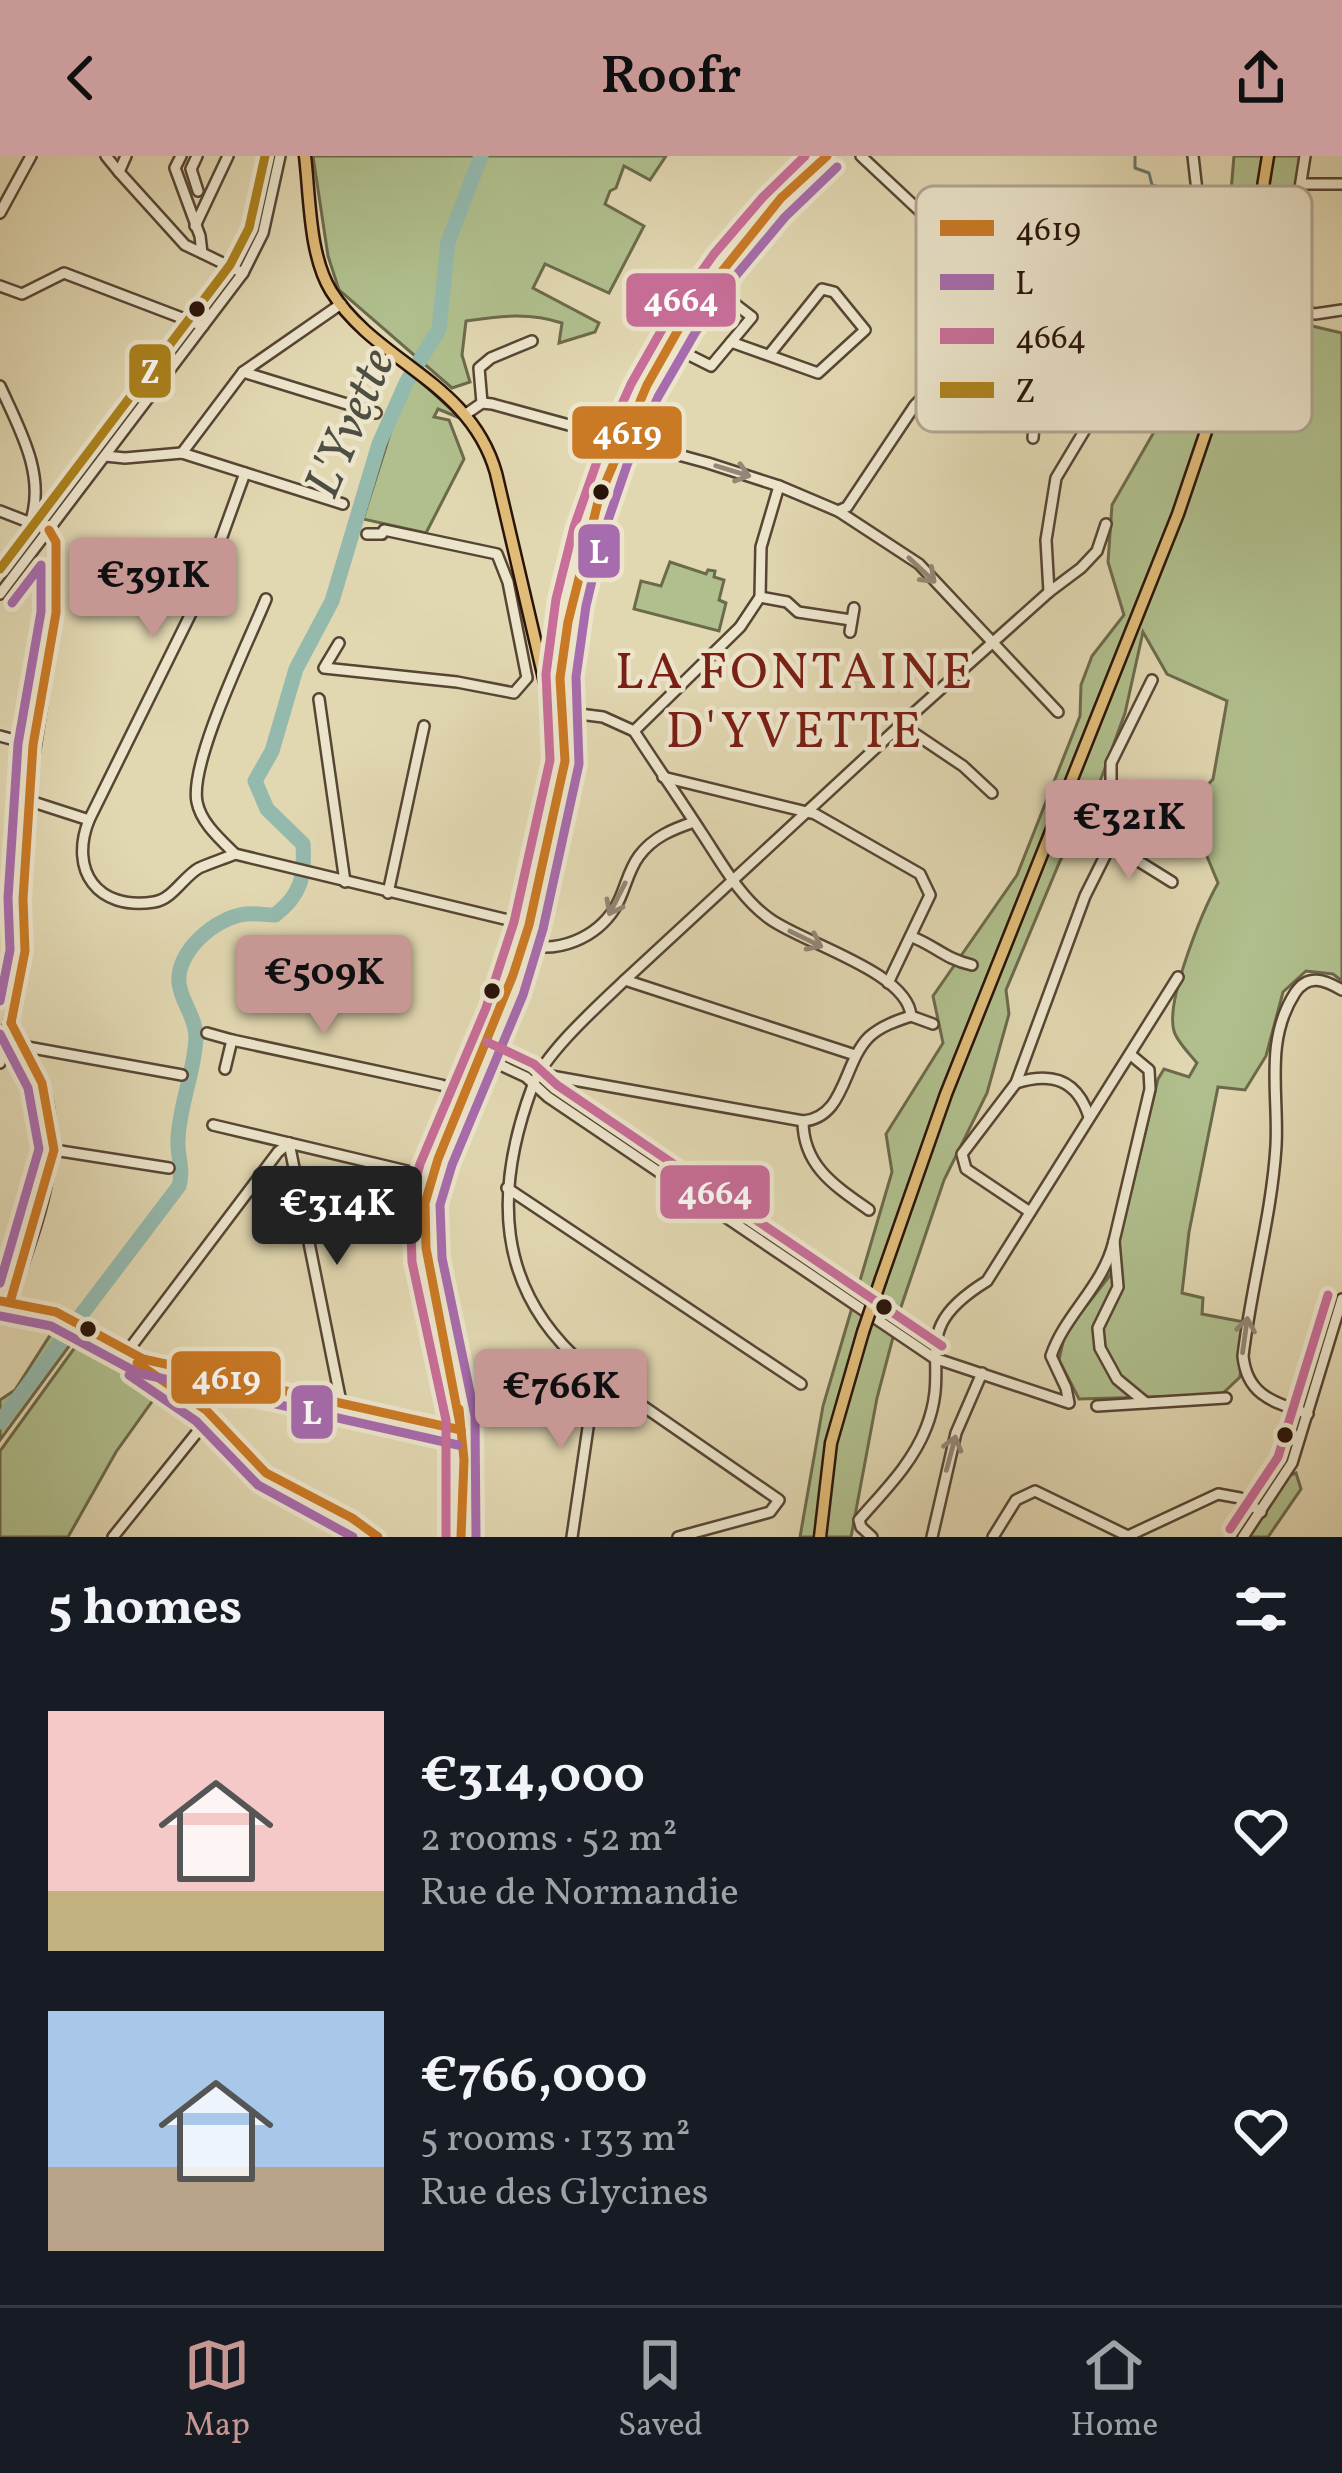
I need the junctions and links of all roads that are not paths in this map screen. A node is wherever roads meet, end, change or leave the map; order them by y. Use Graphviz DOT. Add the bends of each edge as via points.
graph roads {
  1 [pos="31,156"];
  2 [pos="106,156"];
  3 [pos="126,156"];
  4 [pos="181,156"];
  5 [pos="197,156"];
  6 [pos="227,156"];
  7 [pos="280,156"];
  8 [pos="304,156"];
  9 [pos="827,156"];
  10 [pos="861,156"];
  11 [pos="1193,156"];
  12 [pos="1268,156"];
  13 [pos="1305,156"];
  14 [pos="119,172"];
  15 [pos="1302,184"];
  16 [pos="1342,184"];
  17 [pos="1196,186"];
  18 [pos="1263,186"];
  19 [pos="198,191"];
  20 [pos="916,206"];
  21 [pos="0,213"];
  22 [pos="195,226"];
  23 [pos="202,253"];
  24 [pos="243,273"];
  25 [pos="0,286"];
  26 [pos="726,297"];
  27 [pos="341,304"];
  28 [pos="1342,310"];
  29 [pos="1312,313"];
  30 [pos="202,326"];
  31 [pos="532,341"];
  32 [pos="731,342"];
  33 [pos="669,343"];
  34 [pos="769,355"];
  35 [pos="243,372"];
  36 [pos="0,386"];
  37 [pos="482,403"];
  38 [pos="916,408"];
  39 [pos="376,413"];
  40 [pos="466,414"];
  41 [pos="1034,432"];
  42 [pos="1084,432"];
  43 [pos="1205,432"];
  44 [pos="1034,438"];
  45 [pos="624,439"];
  46 [pos="182,453"];
  47 [pos="105,455"];
  48 [pos="245,473"];
  49 [pos="779,486"];
  50 [pos="343,504"];
  51 [pos="0,512"];
  52 [pos="838,512"];
  53 [pos="30,523"];
  54 [pos="1106,524"];
  55 [pos="49,530"];
  56 [pos="367,534"];
  57 [pos="514,580"];
  58 [pos="1049,592"];
  59 [pos="0,594"];
  60 [pos="760,597"];
  61 [pos="266,599"];
  62 [pos="852,620"];
  63 [pos="339,643"];
  64 [pos="992,644"];
  65 [pos="562,668"];
  66 [pos="543,673"];
  67 [pos="1151,680"];
  68 [pos="554,689"];
  69 [pos="319,699"];
  70 [pos="563,712"];
  71 [pos="1058,712"];
  72 [pos="902,725"];
  73 [pos="424,726"];
  74 [pos="634,731"];
  75 [pos="0,736"];
  76 [pos="34,745"];
  77 [pos="663,778"];
  78 [pos="555,793"];
  79 [pos="992,794"];
  80 [pos="28,800"];
  81 [pos="807,811"];
  82 [pos="89,820"];
  83 [pos="694,822"];
  84 [pos="1111,844"];
  85 [pos="235,854"];
  86 [pos="734,880"];
  87 [pos="1172,881"];
  88 [pos="345,882"];
  89 [pos="0,892"];
  90 [pos="388,893"];
  91 [pos="22,899"];
  92 [pos="529,925"];
  93 [pos="912,937"];
  94 [pos="524,944"];
  95 [pos="972,965"];
  96 [pos="1178,977"];
  97 [pos="626,980"];
  98 [pos="888,983"];
  99 [pos="1342,990"];
  100 [pos="0,1010"];
  101 [pos="911,1016"];
  102 [pos="11,1018"];
  103 [pos="933,1024"];
  104 [pos="207,1034"];
  105 [pos="232,1040"];
  106 [pos="27,1047"];
  107 [pos="855,1055"];
  108 [pos="1131,1055"];
  109 [pos="481,1056"];
  110 [pos="0,1063"];
  111 [pos="225,1069"];
  112 [pos="182,1075"];
  113 [pos="537,1079"];
  114 [pos="1016,1083"];
  115 [pos="465,1094"];
  116 [pos="1088,1117"];
  117 [pos="803,1121"];
  118 [pos="213,1125"];
  119 [pos="289,1144"];
  120 [pos="54,1150"];
  121 [pos="169,1168"];
  122 [pos="432,1177"];
  123 [pos="507,1188"];
  124 [pos="869,1210"];
  125 [pos="1030,1212"];
  126 [pos="1114,1241"];
  127 [pos="1342,1299"];
  128 [pos="5,1302"];
  129 [pos="127,1352"];
  130 [pos="934,1358"];
  131 [pos="585,1366"];
  132 [pos="596,1373"];
  133 [pos="982,1373"];
  134 [pos="801,1384"];
  135 [pos="1226,1398"];
  136 [pos="341,1402"];
  137 [pos="1146,1403"];
  138 [pos="1097,1406"];
  139 [pos="1308,1414"];
  140 [pos="211,1415"];
  141 [pos="461,1430"];
  142 [pos="1261,1512"];
  143 [pos="1128,1536"];
  144 [pos="113,1537"];
  145 [pos="378,1537"];
  146 [pos="460,1537"];
  147 [pos="572,1537"];
  148 [pos="678,1537"];
  149 [pos="820,1537"];
  150 [pos="872,1537"];
  151 [pos="932,1537"];
  152 [pos="992,1537"];
  153 [pos="1243,1537"];
  1 -- 21 [label="street"];
  2 -- 14 [label="street"];
  3 -- 14 [label="street"];
  4 -- 22 [label="street" via="175,168"];
  5 -- 19 [label="street" via="191,169"];
  6 -- 22 [label="street"];
  7 -- 24 [label="street" via="263,232"];
  8 -- 27 [label="main road" via="319,256"];
  9 -- 33 [label="street" via="769,212"];
  10 -- 20 [label="street"];
  11 -- 17 [label="street"];
  12 -- 18 [label="main road, bridge"];
  13 -- 15 [label="street"];
  14 -- 23 [label="street" via="185,245"];
  15 -- 16 [label="street"];
  22 -- 23 [label="street"];
  23 -- 24 [label="street"];
  24 -- 30 [label="street"];
  25 -- 30 [label="street" via="22,294 64,273"];
  26 -- 32 [label="street" via="752,317"];
  27 -- 35 [label="street"];
  27 -- 40 [label="main road"];
  28 -- 29 [label="street"];
  30 -- 47 [label="street"];
  31 -- 37 [label="street" via="479,368"];
  32 -- 33 [label="street" via="711,366"];
  32 -- 34 [label="street"];
  33 -- 45 [label="street"];
  34 -- 34 [label="street" via="818,373 865,330 834,292 822,289"];
  35 -- 39 [label="street"];
  35 -- 46 [label="street"];
  36 -- 53 [label="street" via="37,487"];
  37 -- 40 [label="street"];
  37 -- 45 [label="street"];
  38 -- 52 [label="street"];
  40 -- 57 [label="main road" via="491,455"];
  41 -- 44 [label="street"];
  42 -- 58 [label="street" via="1053,488"];
  43 -- 149 [label="main road, bridge" via="881,1279 831,1443"];
  45 -- 49 [label="street, one-way"];
  45 -- 65 [label="street" via="599,498"];
  46 -- 47 [label="street"];
  46 -- 48 [label="street"];
  47 -- 55 [label="street"];
  48 -- 50 [label="street"];
  48 -- 82 [label="street" via="203,590"];
  49 -- 52 [label="street"];
  49 -- 60 [label="street" via="760,547"];
  51 -- 53 [label="street"];
  52 -- 64 [label="street, one-way" via="919,564"];
  53 -- 55 [label="street"];
  54 -- 58 [label="street" via="1097,551"];
  55 -- 59 [label="street"];
  55 -- 76 [label="street" via="56,613"];
  56 -- 57 [label="street" via="384,530 497,554"];
  57 -- 63 [label="street" via="527,678 514,693 324,668"];
  57 -- 66 [label="main road"];
  58 -- 64 [label="street"];
  60 -- 62 [label="street"];
  60 -- 74 [label="street"];
  61 -- 85 [label="street" via="199,765 197,802"];
  64 -- 71 [label="street"];
  64 -- 72 [label="street"];
  65 -- 66 [label="street"];
  65 -- 68 [label="street"];
  66 -- 68 [label="main road"];
  67 -- 84 [label="street" via="1111,763"];
  68 -- 70 [label="street"];
  68 -- 78 [label="main road"];
  69 -- 88 [label="street"];
  70 -- 74 [label="street"];
  70 -- 78 [label="street" via="565,761"];
  72 -- 79 [label="street"];
  72 -- 81 [label="street"];
  73 -- 90 [label="street"];
  74 -- 77 [label="street"];
  75 -- 76 [label="street"];
  76 -- 80 [label="street"];
  77 -- 81 [label="street"];
  77 -- 83 [label="street"];
  78 -- 92 [label="main road"];
  80 -- 82 [label="street"];
  80 -- 91 [label="street"];
  81 -- 86 [label="street"];
  81 -- 93 [label="street" via="920,874 930,895"];
  82 -- 85 [label="street" via="83,870 106,894 129,900 167,896 195,870"];
  83 -- 86 [label="street"];
  83 -- 94 [label="street, one-way" via="642,852 595,931 559,946"];
  84 -- 87 [label="street"];
  84 -- 114 [label="street"];
  85 -- 88 [label="street"];
  86 -- 97 [label="street"];
  86 -- 98 [label="street, one-way" via="767,917"];
  88 -- 90 [label="street"];
  89 -- 91 [label="street"];
  90 -- 92 [label="street"];
  91 -- 102 [label="street" via="25,951"];
  92 -- 94 [label="main road"];
  93 -- 95 [label="street"];
  93 -- 98 [label="street"];
  94 -- 109 [label="main road"];
  96 -- 108 [label="street"];
  97 -- 107 [label="street"];
  97 -- 113 [label="street"];
  98 -- 101 [label="street"];
  139 -- 99 [label="street, one-way" via="1264,1399 1246,1377 1243,1356 1276,1147 1278,1035 1304,982"];
  100 -- 102 [label="street"];
  101 -- 103 [label="street"];
  101 -- 107 [label="street" via="871,1035"];
  102 -- 106 [label="street"];
  102 -- 110 [label="street"];
  104 -- 105 [label="street"];
  105 -- 111 [label="street"];
  105 -- 115 [label="street"];
  106 -- 112 [label="street"];
  106 -- 120 [label="street" via="43,1083"];
  107 -- 117 [label="street" via="832,1109"];
  108 -- 116 [label="street"];
  108 -- 126 [label="street" via="1149,1070 1150,1089"];
  109 -- 113 [label="street"];
  109 -- 115 [label="main road"];
  113 -- 117 [label="street"];
  113 -- 123 [label="street"];
  113 -- 130 [label="street"];
  114 -- 116 [label="street" via="1055,1076"];
  114 -- 125 [label="street" via="961,1161"];
  115 -- 122 [label="main road"];
  116 -- 125 [label="street"];
  117 -- 124 [label="street" via="813,1162"];
  118 -- 119 [label="street"];
  119 -- 122 [label="street"];
  119 -- 129 [label="street"];
  119 -- 136 [label="street"];
  120 -- 121 [label="street"];
  120 -- 128 [label="street"];
  122 -- 141 [label="main road" via="424,1230"];
  123 -- 131 [label="street" via="510,1244 526,1292"];
  123 -- 134 [label="street"];
  125 -- 130 [label="street" via="987,1281 948,1309"];
  126 -- 133 [label="street" via="1102,1277 1051,1356 1069,1403"];
  126 -- 137 [label="street" via="1118,1287 1098,1328 1100,1348 1117,1379"];
  127 -- 139 [label="street"];
  128 -- 129 [label="street" via="68,1317"];
  129 -- 136 [label="street"];
  129 -- 140 [label="street"];
  130 -- 133 [label="street"];
  130 -- 150 [label="street" via="932,1408 917,1448 859,1520"];
  131 -- 132 [label="street"];
  131 -- 141 [label="street" via="551,1366 509,1382"];
  132 -- 147 [label="street"];
  132 -- 148 [label="street" via="779,1500 770,1513"];
  151 -- 133 [label="street, one-way" via="956,1433"];
  135 -- 137 [label="street"];
  136 -- 141 [label="street"];
  137 -- 138 [label="street"];
  139 -- 142 [label="street" via="1292,1462"];
  140 -- 144 [label="street"];
  140 -- 145 [label="street" via="266,1473"];
  141 -- 146 [label="main road"];
  142 -- 143 [label="street" via="1218,1494"];
  142 -- 153 [label="street"];
  143 -- 152 [label="street" via="1030,1491"];
}
